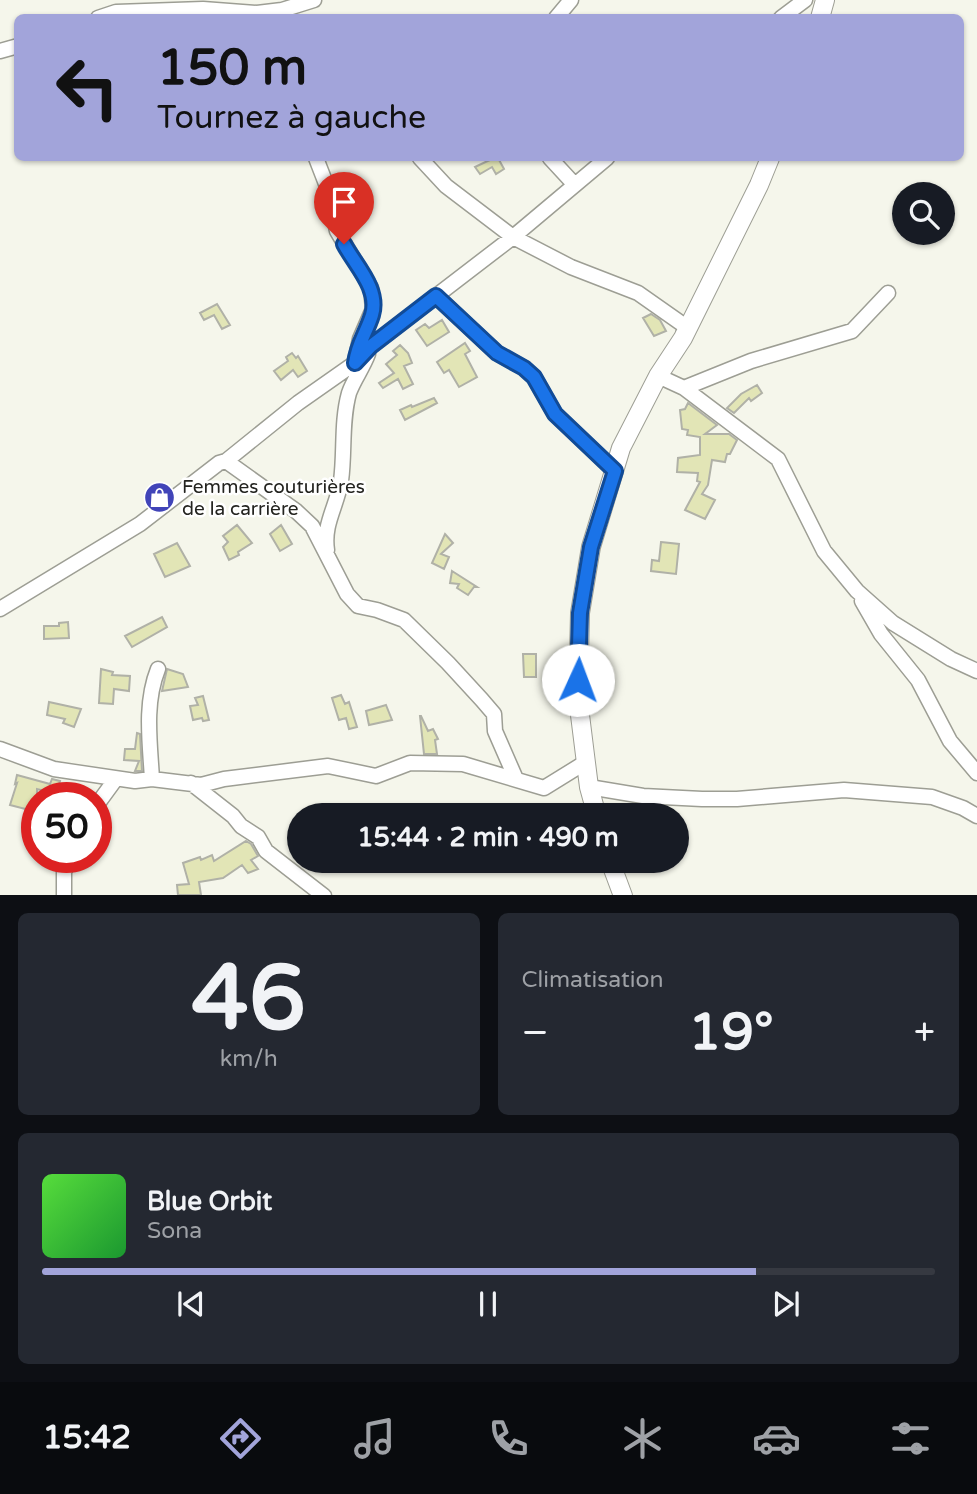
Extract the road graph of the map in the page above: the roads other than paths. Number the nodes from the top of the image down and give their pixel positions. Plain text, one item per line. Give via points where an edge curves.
1 (314, 0) edge
2 (571, 0) edge
3 (805, 0) edge
4 (111, 14) edge
5 (286, 14) edge
6 (559, 14) edge
7 (786, 14) edge
8 (317, 161) edge
9 (423, 161) edge
10 (553, 161) edge
11 (603, 161) edge
12 (769, 161) edge
13 (574, 184) junction
14 (513, 237) junction
15 (888, 293) dead end
16 (434, 298) junction
17 (683, 338) junction
18 (371, 346) junction
19 (355, 363) junction
20 (658, 376) junction
21 (684, 388) junction
22 (226, 461) junction
23 (615, 471) junction
24 (329, 558) junction
25 (857, 591) junction
26 (0, 609) edge
27 (158, 669) dead end
28 (977, 671) edge
29 (0, 749) edge
30 (586, 762) junction
31 (977, 774) edge
32 (152, 779) junction
33 (516, 779) junction
34 (115, 780) junction
35 (190, 782) junction
36 (112, 784) edge
37 (589, 787) junction
38 (593, 803) edge
39 (977, 816) edge
40 (64, 873) edge
41 (615, 873) edge
42 (64, 895) edge
43 (324, 895) edge
44 (623, 895) edge

1 - 5 street
2 - 6 street
3 - 7 street
4 - 5 street via 203,9
8 - 19 street via 337,231 371,288 373,309
9 - 14 street via 446,187
10 - 13 street
11 - 13 street
12 - 17 main road
13 - 14 street
14 - 16 street
14 - 17 street via 638,293 685,326
15 - 21 street via 852,331 751,360
16 - 18 street
16 - 23 street via 497,353 534,377 555,414
17 - 20 main road
18 - 19 street
18 - 24 street via 347,403 341,480 325,538
19 - 22 street
20 - 21 street
20 - 23 main road via 621,448
21 - 25 street via 778,459 824,551
22 - 24 street via 312,526
22 - 26 street via 140,524
23 - 30 main road via 591,547 580,613 578,699
24 - 33 street via 358,606 404,620 494,714 495,731
25 - 28 street via 893,623
25 - 31 street via 881,634 919,680 950,741
27 - 32 street via 150,691
29 - 34 street via 54,769
30 - 33 street via 544,788
30 - 37 main road
32 - 34 street
32 - 35 street
33 - 35 street via 463,764 410,763 376,776 328,766 201,785
34 - 36 street
35 - 43 street via 258,837 266,851
37 - 38 main road
37 - 39 street via 702,799 857,791 932,797
40 - 42 street
41 - 44 main road

